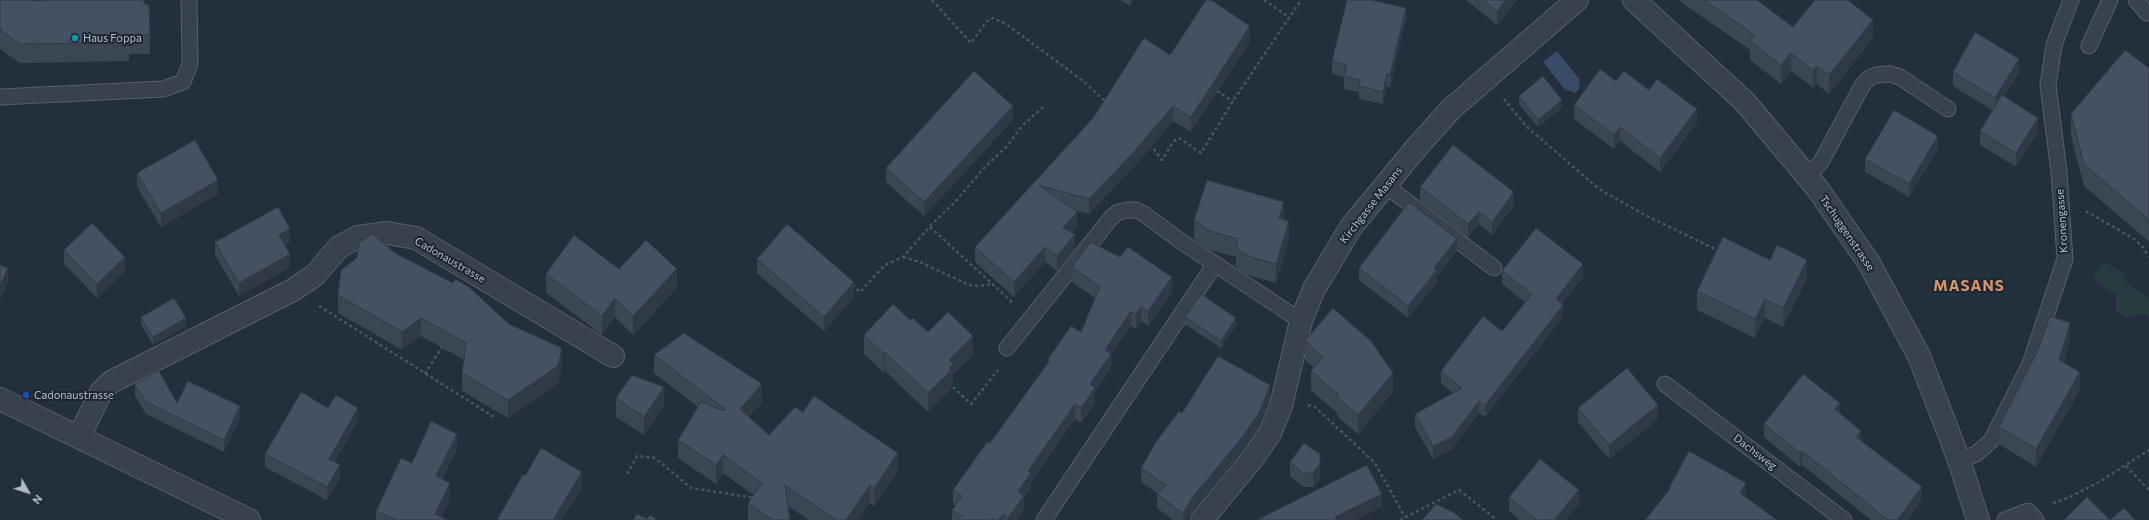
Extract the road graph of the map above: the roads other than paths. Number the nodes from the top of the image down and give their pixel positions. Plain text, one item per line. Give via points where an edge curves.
1 (189, 0) edge
2 (1577, 0) edge
3 (1634, 0) edge
4 (2071, 0) edge
5 (2110, 0) edge
6 (2136, 0) edge
7 (2147, 13) dead end
8 (2089, 46) dead end
9 (0, 97) edge
10 (1948, 109) dead end
11 (1808, 176) junction
12 (1385, 185) junction
13 (1215, 264) junction
14 (1494, 268) dead end
15 (1301, 321) junction
16 (1007, 348) dead end
17 (613, 356) dead end
18 (1665, 384) dead end
19 (0, 399) edge
20 (79, 438) junction
21 (1959, 460) junction
22 (2032, 516) edge
23 (249, 520) edge
24 (1044, 520) edge
25 (1202, 520) edge
26 (1844, 520) edge
27 (1978, 520) edge
28 (2005, 520) edge

1 - 9 lane via 190,64 183,82 163,89
2 - 12 street, Kirchgasse Masans via 1451,109
3 - 11 street, Tschuggenstrasse via 1745,102
4 - 21 lane, Kronengasse via 2054,45 2048,85 2061,197 2065,259 2030,364 1991,441 1976,454
5 - 8 lane
6 - 7 lane
10 - 11 lane via 1900,77 1876,74 1862,86 1821,162
11 - 21 street, Tschuggenstrasse via 1869,263 1919,356
12 - 14 lane
12 - 15 street, Kirchgasse Masans via 1351,227 1330,260
13 - 15 lane
13 - 16 lane via 1144,214 1136,210 1118,212
13 - 24 lane
15 - 25 street, Kirchgasse Masans via 1281,406 1270,433 1253,458
17 - 20 street, Cadonaustrasse via 416,238 387,233 358,237 339,247 315,275 293,290 110,382 101,392
18 - 26 lane, Dachsweg
19 - 20 street
20 - 23 street
21 - 27 street, Tschuggenstrasse
22 - 28 lane

